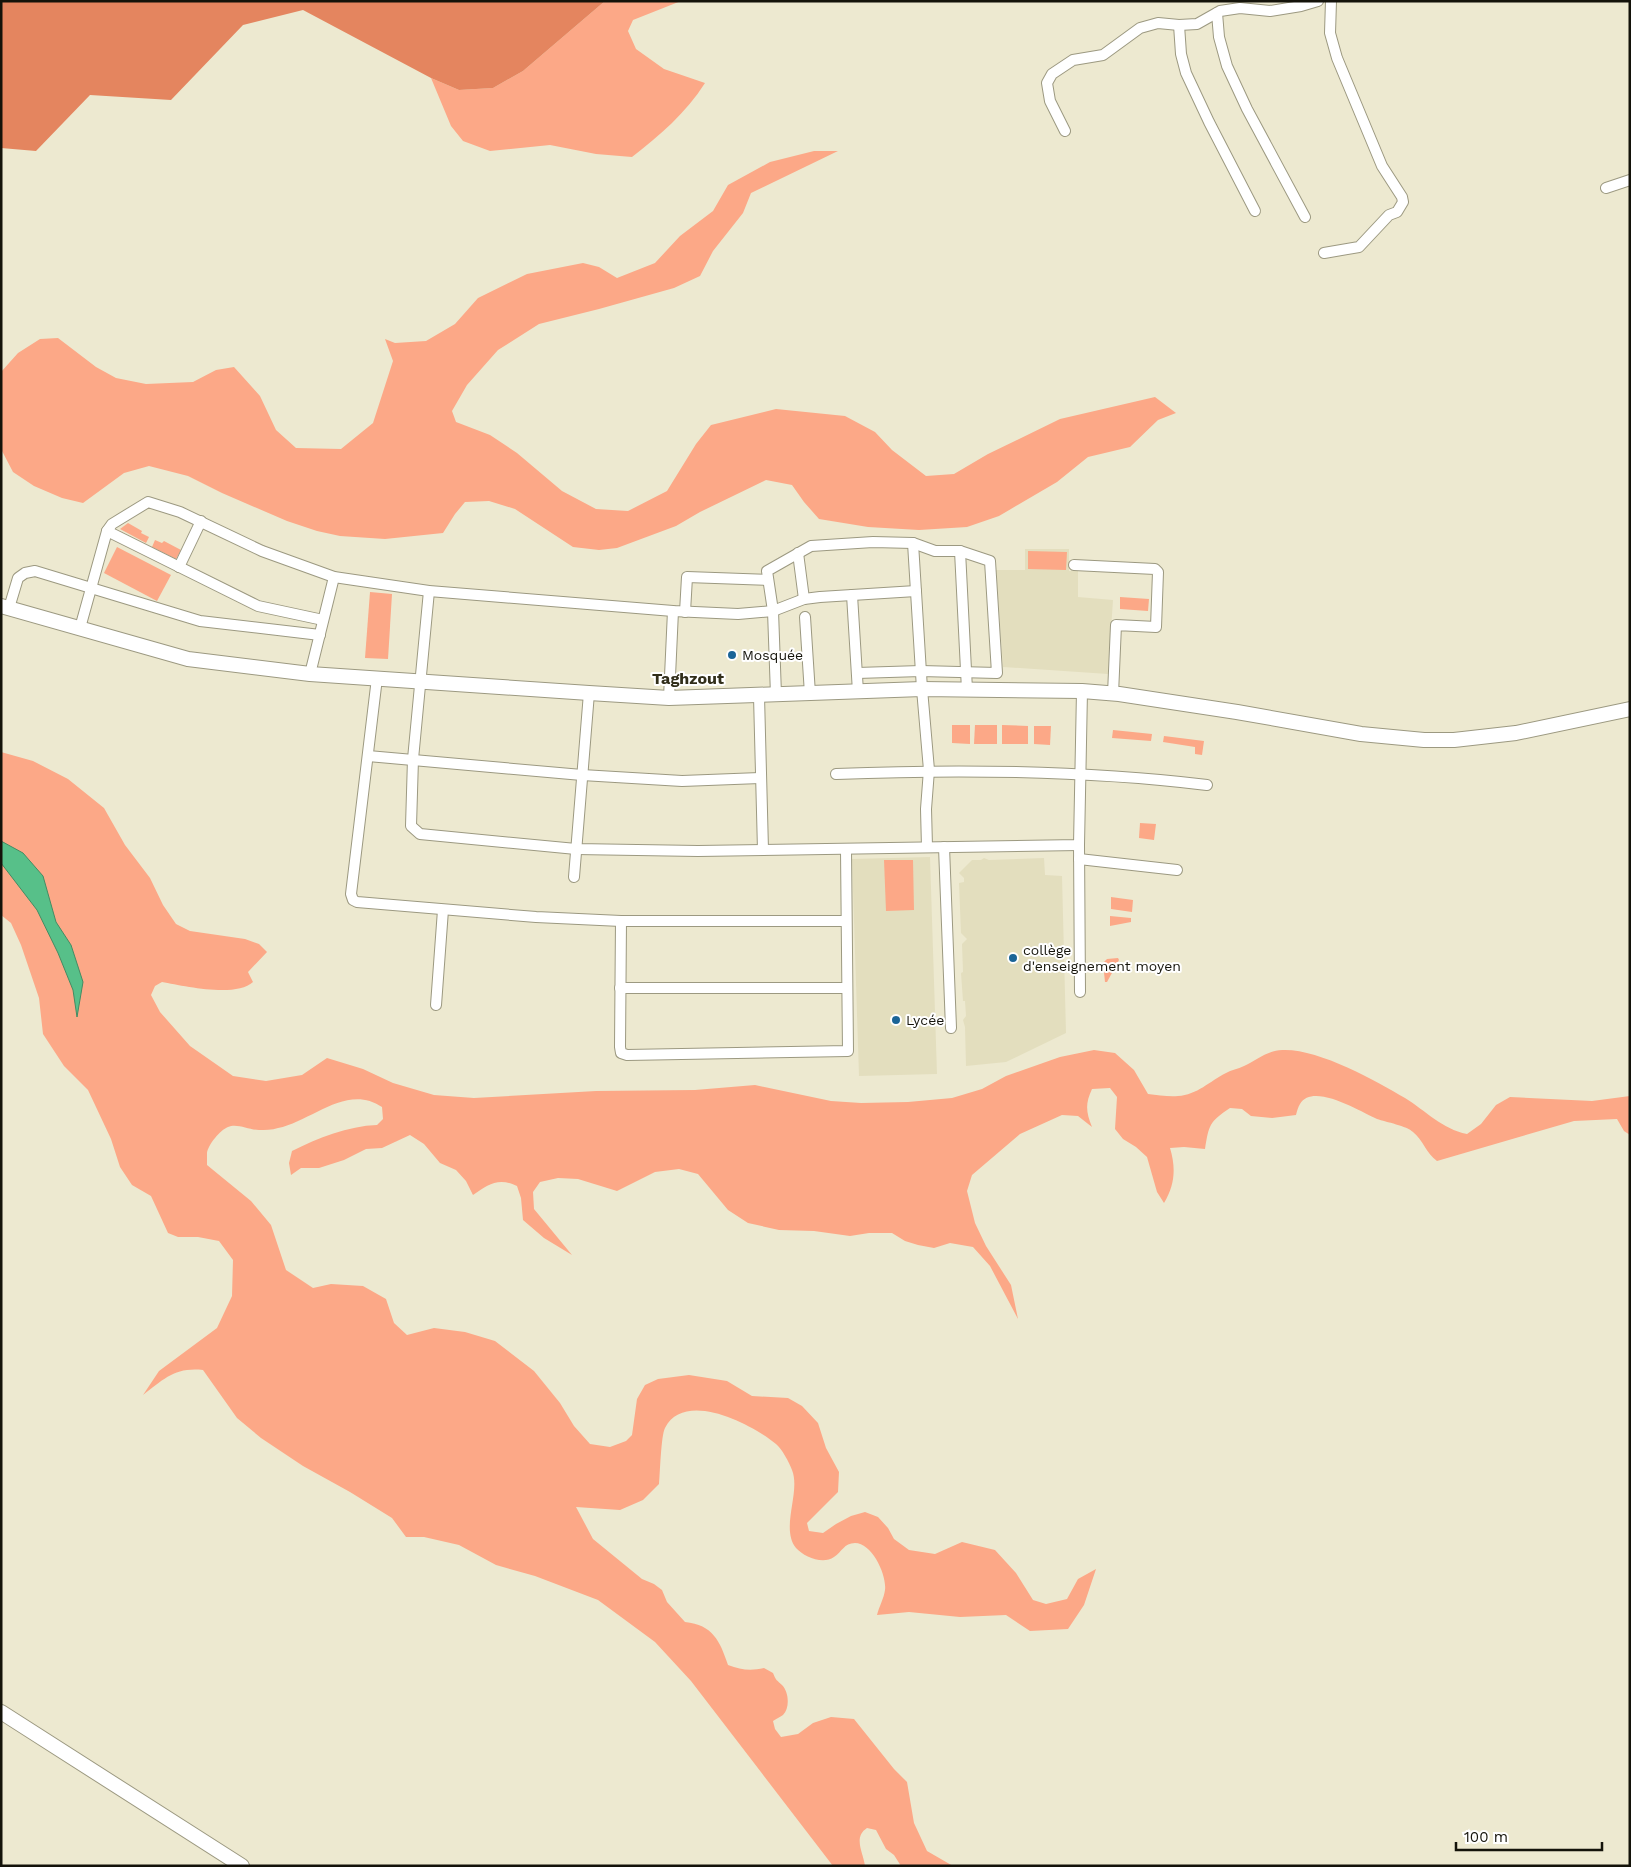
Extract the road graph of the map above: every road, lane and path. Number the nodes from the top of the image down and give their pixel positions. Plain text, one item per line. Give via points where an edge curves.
1 (1318, 1) edge
2 (1331, 1) edge
3 (1217, 13) junction
4 (1179, 25) junction
5 (1065, 131) dead end
6 (1630, 180) edge
7 (1606, 188) dead end
8 (1254, 211) dead end
9 (1305, 217) dead end
10 (1324, 253) dead end
11 (201, 522) junction
12 (107, 531) junction
13 (914, 543) junction
14 (960, 551) junction
15 (798, 553) junction
16 (1074, 565) dead end
17 (179, 567) junction
18 (334, 577) junction
19 (768, 580) junction
20 (91, 588) junction
21 (429, 591) junction
22 (916, 591) junction
23 (852, 595) junction
24 (804, 599) junction
25 (5, 607) edge
26 (773, 611) junction
27 (673, 612) junction
28 (685, 612) junction
29 (805, 617) dead end
30 (323, 620) junction
31 (80, 628) junction
32 (320, 635) junction
33 (920, 671) junction
34 (966, 672) junction
35 (857, 673) junction
36 (310, 674) junction
37 (377, 678) junction
38 (421, 682) junction
39 (922, 689) junction
40 (967, 690) junction
41 (1082, 691) junction
42 (858, 692) junction
43 (589, 693) junction
44 (810, 694) junction
45 (1113, 694) junction
46 (776, 695) junction
47 (759, 696) junction
48 (670, 698) junction
49 (1630, 708) edge
50 (368, 756) junction
51 (413, 760) junction
52 (929, 770) junction
53 (1080, 773) junction
54 (836, 774) dead end
55 (582, 775) junction
56 (760, 778) junction
57 (1207, 785) dead end
58 (1079, 844) junction
59 (927, 847) junction
60 (944, 847) junction
61 (576, 849) junction
62 (763, 850) junction
63 (846, 850) junction
64 (1079, 859) junction
65 (1177, 870) dead end
66 (574, 878) dead end
67 (443, 910) junction
68 (621, 921) junction
69 (846, 921) junction
70 (620, 988) junction
71 (847, 988) junction
72 (1080, 992) dead end
73 (436, 1005) dead end
74 (951, 1028) dead end
75 (1, 1712) edge
76 (242, 1866) edge

1 - 3 street via 1270,11 1240,8
2 - 10 street via 1330,33 1337,58 1382,166 1402,202 1397,212 1358,247
3 - 4 street via 1197,24
3 - 9 street via 1218,36 1227,66
4 - 5 street via 1158,23 1140,28 1103,55 1073,60 1052,74 1047,83 1050,100
4 - 8 street via 1186,73
6 - 7 street
11 - 12 street via 148,502 112,524
11 - 17 street
11 - 18 street via 262,551
12 - 17 street
12 - 20 street
13 - 14 street via 935,551
13 - 15 street via 810,546
13 - 22 street
14 - 34 street
14 - 34 street via 990,561 997,673
15 - 19 street via 767,571
15 - 24 street
16 - 45 street via 1155,569 1158,572 1156,627 1116,625
17 - 30 street via 258,606
18 - 21 street
18 - 30 street
19 - 26 street
19 - 28 street via 688,576
20 - 25 street via 35,571 25,573 18,578
20 - 31 street
20 - 32 street via 200,621
21 - 27 street
21 - 38 street
22 - 23 street
22 - 33 street
23 - 24 street
23 - 35 street
24 - 26 street
25 - 31 main road
26 - 28 street via 738,614
26 - 46 street
27 - 28 street
27 - 48 street
29 - 44 street
30 - 32 street
31 - 36 main road via 188,660
32 - 36 street
33 - 34 street
33 - 35 street
33 - 39 street
34 - 40 street
35 - 42 street
36 - 37 main road
37 - 38 main road
37 - 50 street
38 - 43 main road
38 - 51 street
39 - 40 main road
39 - 42 main road
39 - 52 street
40 - 41 main road
41 - 45 main road
41 - 53 street
42 - 44 main road
43 - 48 main road
43 - 55 street
44 - 46 main road
45 - 49 main road via 1361,734 1424,740 1454,740 1516,732
46 - 47 main road
47 - 48 main road
47 - 56 street
50 - 51 street
50 - 67 street via 351,894 353,900
51 - 55 street
51 - 61 street via 411,826 420,834
52 - 53 street
52 - 54 street
52 - 59 street
53 - 57 street
53 - 58 street
55 - 56 street via 682,782
55 - 61 street
56 - 62 street
58 - 60 street
58 - 64 street
59 - 60 street
59 - 63 street
60 - 74 street
61 - 62 street
61 - 66 street
62 - 63 street
63 - 69 street
64 - 65 street
64 - 72 street
67 - 68 street
67 - 73 street
68 - 69 street
68 - 70 street
69 - 71 street
70 - 71 street
70 - 71 street via 620,1047 627,1055 848,1051
75 - 76 main road

